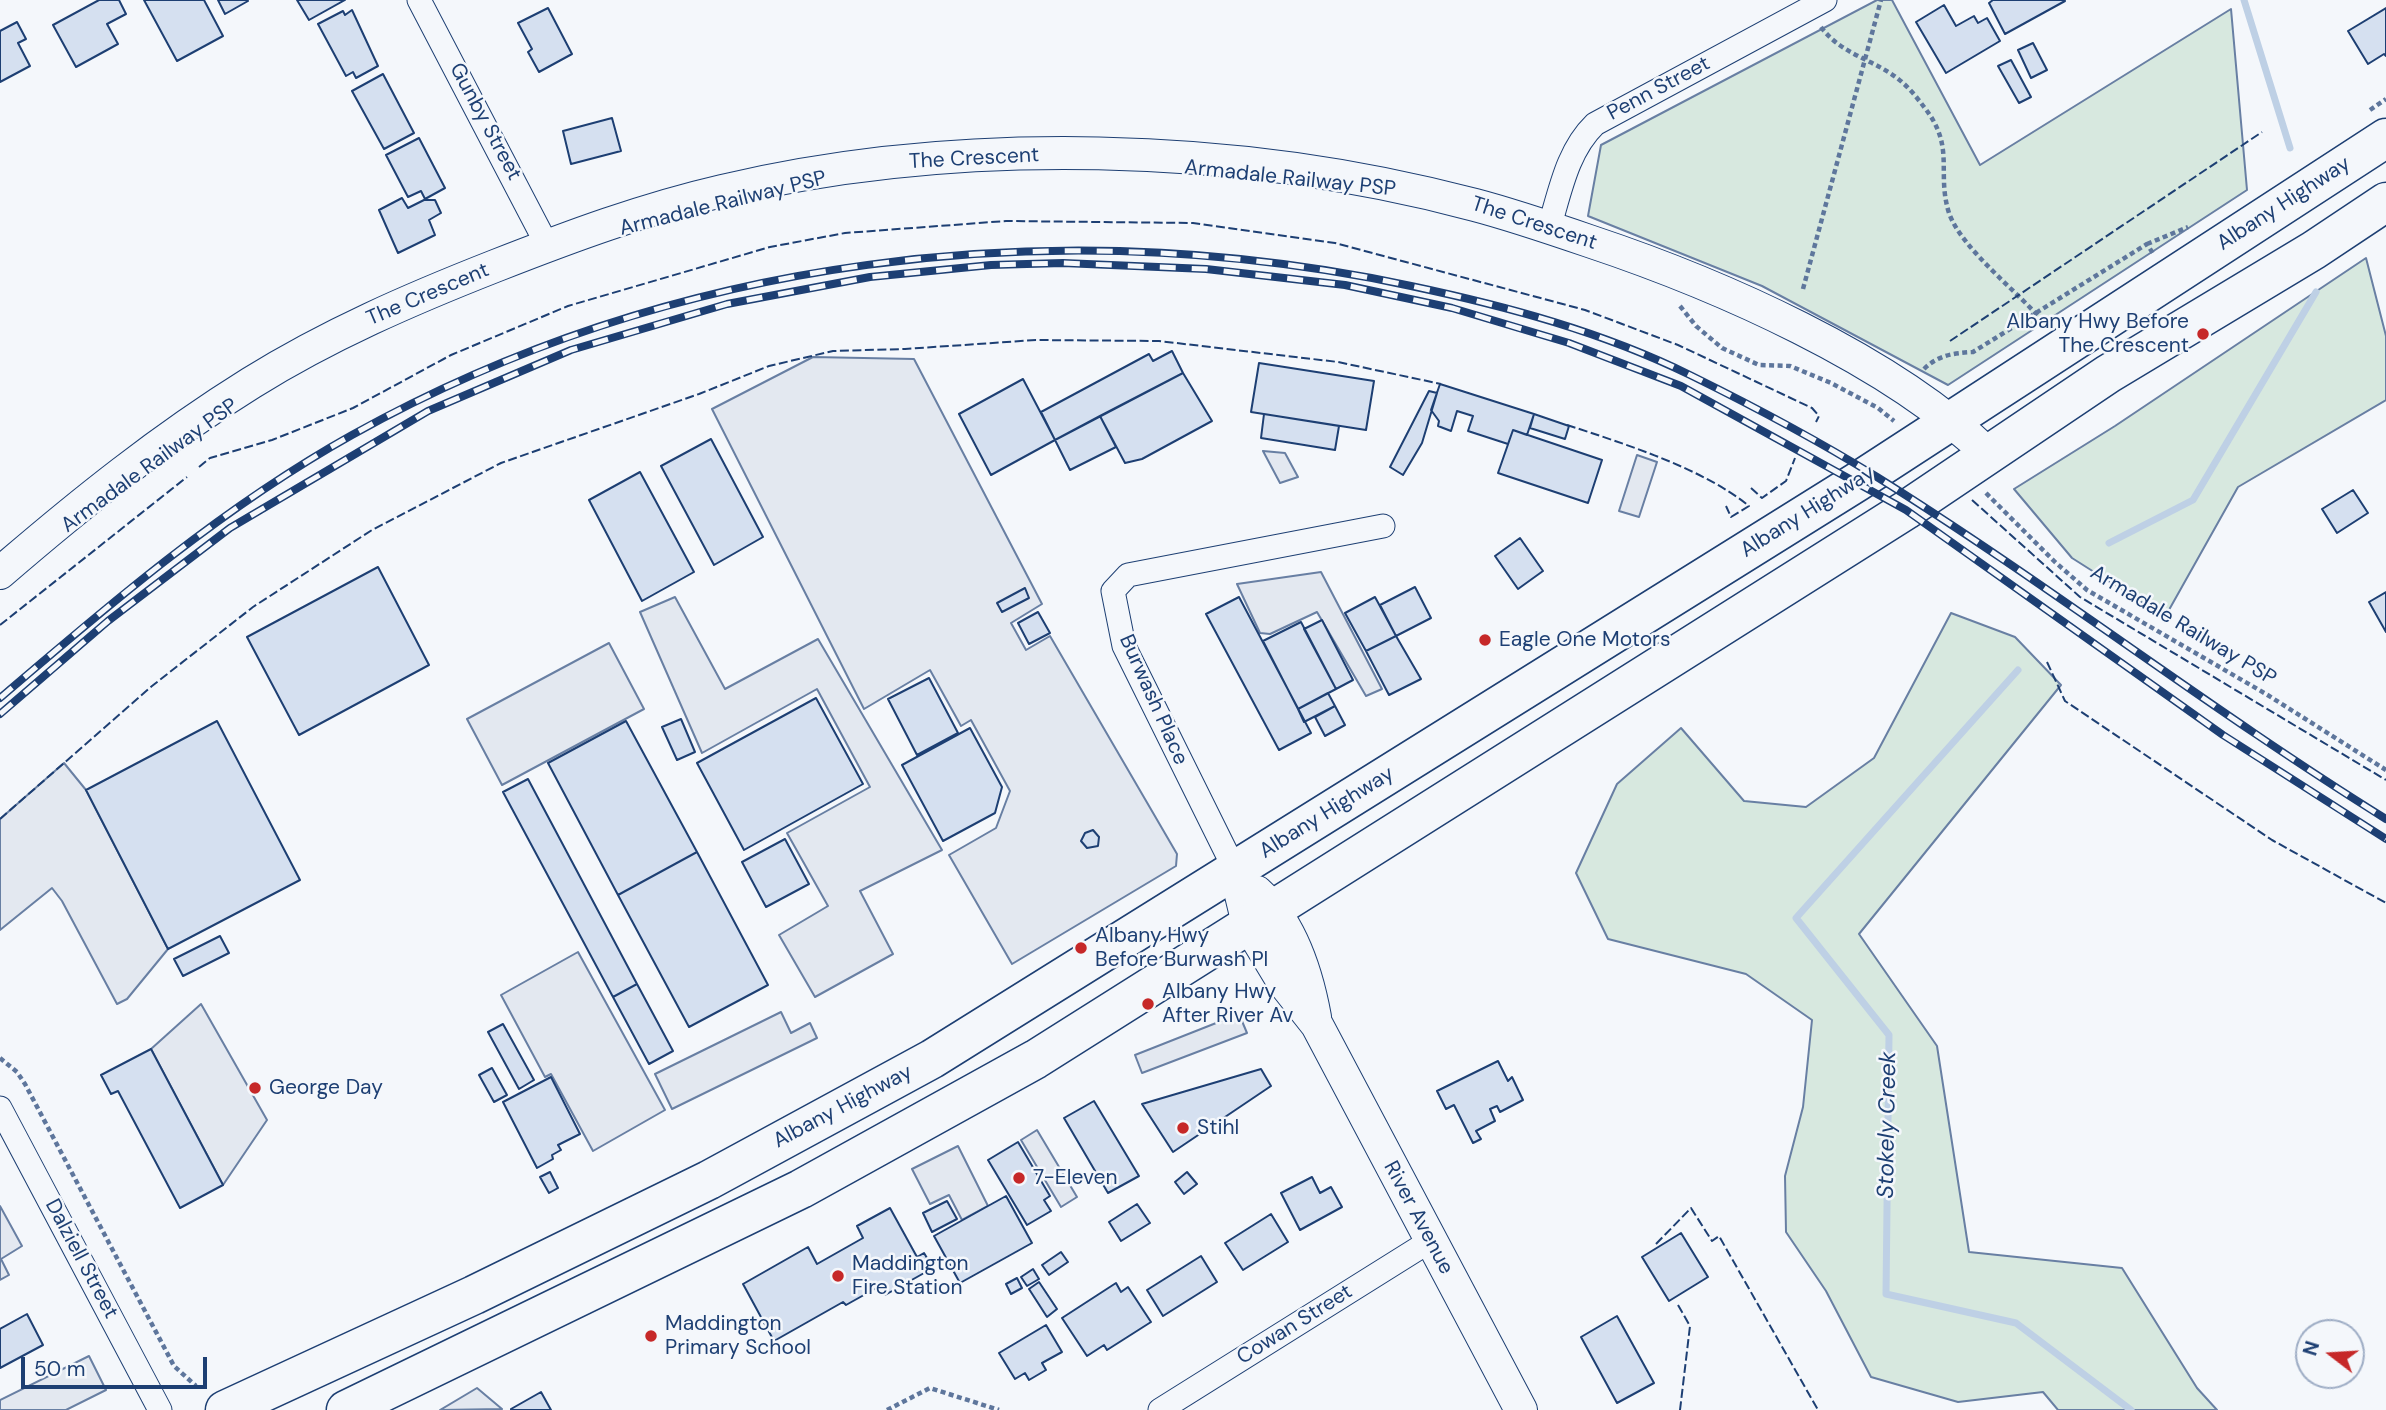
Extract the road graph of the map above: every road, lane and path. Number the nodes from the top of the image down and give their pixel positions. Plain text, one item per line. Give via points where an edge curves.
1 (419, 0) edge
2 (1881, 0) edge
3 (1818, 4) edge
4 (1865, 60) junction
5 (2386, 138) edge
6 (2386, 202) edge
7 (1549, 228) junction
8 (547, 245) junction
9 (1803, 289) dead end
10 (1669, 301) dead end
11 (2064, 348) junction
12 (1881, 412) dead end
13 (1952, 420) junction
14 (1985, 471) junction
15 (1383, 526) dead end
16 (1742, 554) junction
17 (0, 573) edge
18 (1771, 593) junction
19 (2386, 770) edge
20 (1235, 870) junction
21 (1261, 916) junction
22 (0, 1058) edge
23 (0, 1108) edge
24 (729, 1168) junction
25 (754, 1212) junction
26 (1430, 1241) junction
27 (196, 1386) dead end
28 (160, 1410) edge
29 (225, 1410) edge
30 (346, 1410) edge
31 (887, 1410) edge
32 (999, 1410) edge
33 (1160, 1410) edge
34 (1521, 1410) edge

1 - 8 street, Gunby Street
2 - 4 path
3 - 4 path via 1832,42
3 - 7 street, Penn Street via 1594,124 1573,155
4 - 9 path
4 - 11 path via 1903,82 1936,123 1944,145 1950,216 1991,271 2025,300
5 - 11 highway, Albany Highway
6 - 14 highway via 2114,370
7 - 8 main road, The Crescent via 1459,201 1294,170 1149,156 1028,155 892,163 780,179 692,198
7 - 13 main road, The Crescent via 1741,301 1843,353
8 - 17 main road, The Crescent via 385,310 267,374 120,473
10 - 12 path via 1682,306 1696,326 1722,348 1759,365 1790,366
11 - 13 highway, Albany Highway
13 - 14 main road, The Crescent
13 - 16 highway, Albany Highway
14 - 18 highway via 1906,510
14 - 19 path, Armadale Railway PSP via 2055,562 2087,590
15 - 20 street, Burwash Place via 1128,575 1113,591 1124,646
16 - 18 highway
16 - 20 highway, Albany Highway
18 - 21 highway
20 - 21 main road, River Avenue
20 - 24 highway, Albany Highway via 932,1059
21 - 25 highway via 1025,1065
21 - 26 main road, River Avenue via 1283,982 1317,1025
22 - 27 path via 25,1084 174,1366
23 - 28 street, Dalziell Street
24 - 25 highway
24 - 29 highway, Albany Highway via 474,1296
25 - 30 highway
26 - 33 street, Cowan Street
26 - 34 main road, River Avenue
31 - 32 path via 930,1388

